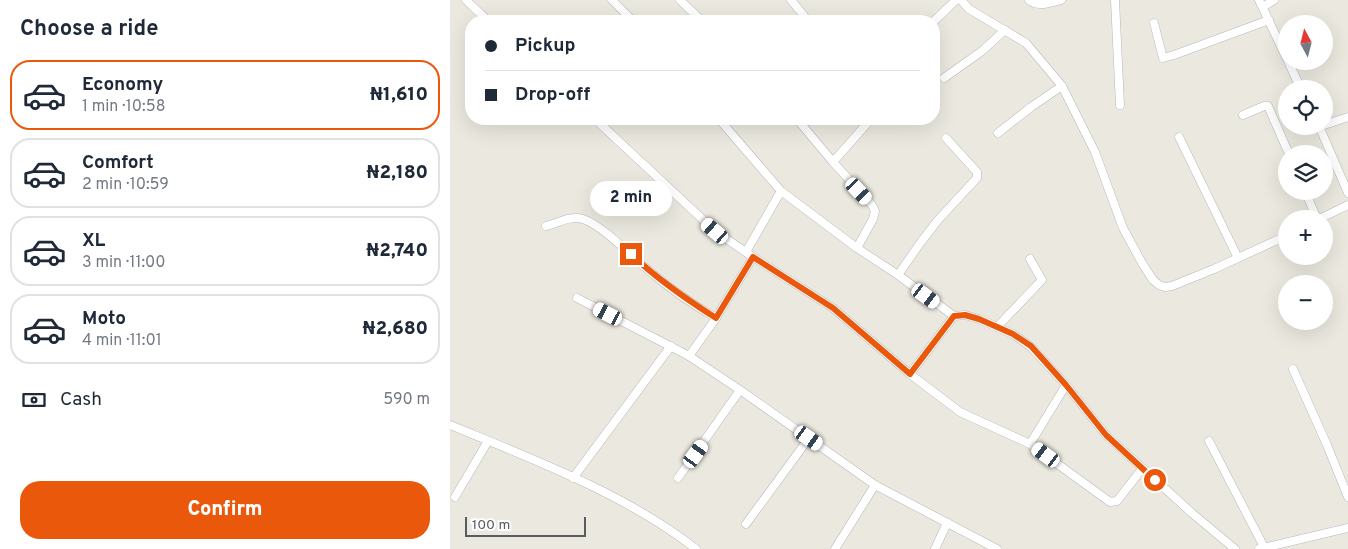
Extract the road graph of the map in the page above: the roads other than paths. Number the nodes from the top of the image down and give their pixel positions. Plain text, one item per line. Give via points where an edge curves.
1 (466, 0) edge
2 (612, 0) edge
3 (680, 0) edge
4 (792, 0) edge
5 (956, 0) edge
6 (961, 0) edge
7 (1029, 0) edge
8 (1062, 0) edge
9 (1115, 0) edge
10 (1274, 0) edge
11 (1261, 3) edge
12 (482, 15) edge
13 (627, 15) edge
14 (696, 15) edge
15 (803, 15) edge
16 (940, 15) edge
17 (1269, 20) junction
18 (1154, 23) dead end
19 (1005, 30) junction
20 (1278, 40) edge
21 (944, 78) dead end
22 (1062, 86) junction
23 (1120, 105) dead end
24 (1243, 115) dead end
25 (1348, 117) edge
26 (1333, 122) edge
27 (601, 125) edge
28 (724, 125) edge
29 (802, 125) edge
30 (866, 125) edge
31 (998, 134) dead end
32 (1325, 135) edge
33 (1179, 137) dead end
34 (946, 138) dead end
35 (1286, 145) edge
36 (833, 162) junction
37 (781, 191) junction
38 (1348, 192) edge
39 (1348, 205) edge
40 (1333, 212) edge
41 (546, 226) dead end
42 (1278, 240) edge
43 (857, 248) junction
44 (750, 255) junction
45 (1238, 258) junction
46 (1030, 259) dead end
47 (898, 275) junction
48 (577, 298) dead end
49 (954, 316) junction
50 (716, 318) junction
51 (997, 327) junction
52 (671, 346) junction
53 (689, 356) junction
54 (1293, 369) dead end
55 (910, 374) junction
56 (1066, 385) junction
57 (740, 390) junction
58 (450, 425) edge
59 (809, 438) junction
60 (488, 441) junction
61 (1209, 441) dead end
62 (1030, 444) junction
63 (1142, 469) junction
64 (573, 478) junction
65 (678, 478) dead end
66 (875, 484) junction
67 (455, 497) dead end
68 (1348, 497) edge
69 (947, 523) junction
70 (746, 524) dead end
71 (1348, 528) edge
72 (1262, 548) edge
73 (696, 549) edge
74 (835, 549) edge
75 (935, 549) edge
76 (997, 549) edge
77 (1235, 549) edge

1 - 12 street
2 - 13 street
3 - 14 street
4 - 15 street
5 - 16 street
6 - 19 street via 969,9
7 - 8 street via 1040,5
9 - 23 street
10 - 11 street
11 - 17 street
17 - 18 street via 1164,58
17 - 20 street
19 - 21 street
19 - 22 street via 1026,43
22 - 31 street
22 - 45 street via 1095,152 1123,228 1153,280 1165,287 1172,286
24 - 35 street via 1268,106
25 - 26 street
27 - 44 street via 697,216
28 - 37 street
29 - 36 street
30 - 36 street
32 - 38 street
33 - 45 street
34 - 47 street via 977,172 977,178 920,242
36 - 43 street via 875,211
37 - 43 street
37 - 44 street
39 - 40 street
41 - 50 street via 573,217 598,226 652,274
42 - 45 street
43 - 47 street
44 - 50 street
44 - 55 street via 833,308
46 - 51 street via 1042,280
47 - 49 street
48 - 52 street
49 - 51 street via 965,315
49 - 55 street
50 - 53 street
51 - 56 street via 1031,346
52 - 53 street
52 - 64 street
53 - 57 street
54 - 68 street
55 - 62 street via 960,412
56 - 62 street
56 - 63 street via 1106,435
57 - 59 street
57 - 65 street
58 - 60 street
59 - 66 street
59 - 70 street
60 - 64 street
60 - 67 street
61 - 72 street
62 - 63 street via 1110,502 1117,501
63 - 77 street
64 - 73 street via 641,512
66 - 69 street
66 - 74 street
69 - 75 street
69 - 76 street
71 - 72 street

